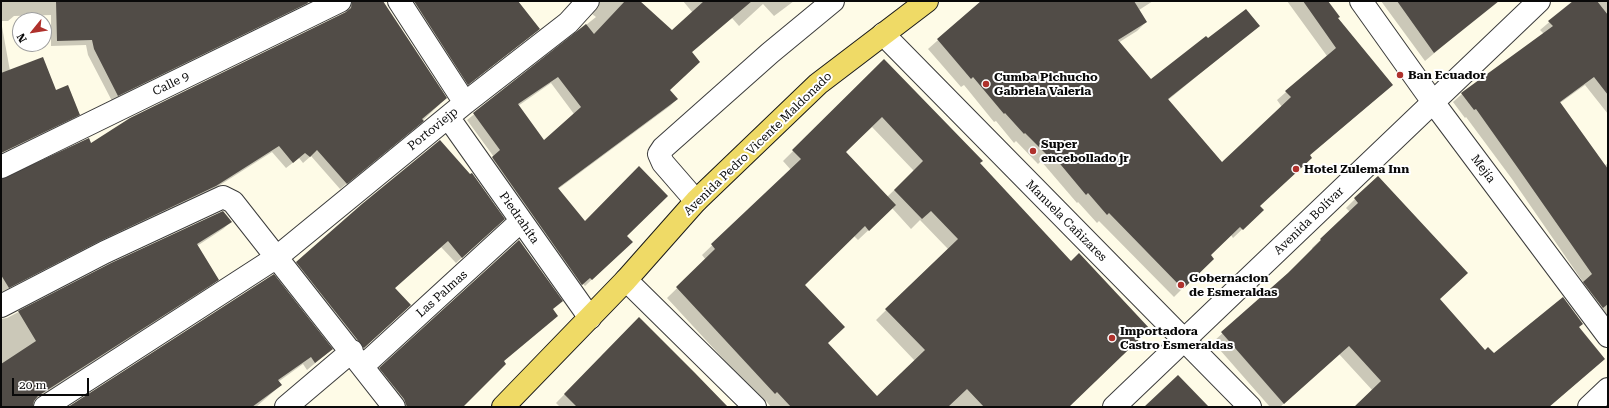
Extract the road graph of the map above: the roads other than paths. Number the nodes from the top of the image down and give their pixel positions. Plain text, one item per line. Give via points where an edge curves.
1 (340, 1) edge
2 (399, 1) edge
3 (588, 1) edge
4 (833, 1) edge
5 (927, 1) edge
6 (1361, 1) edge
7 (1539, 1) edge
8 (883, 34) junction
9 (1433, 102) junction
10 (465, 103) junction
11 (448, 117) junction
12 (1, 167) edge
13 (696, 201) junction
14 (521, 221) junction
15 (277, 257) junction
16 (626, 280) junction
17 (1, 306) edge
18 (590, 318) junction
19 (1608, 336) edge
20 (1184, 340) junction
21 (357, 358) junction
22 (1608, 389) edge
23 (45, 407) edge
24 (286, 407) edge
25 (394, 407) edge
26 (503, 407) edge
27 (755, 407) edge
28 (1114, 407) edge
29 (1250, 407) edge
30 (1589, 407) edge

1 - 12 street, Calle 9
2 - 10 street
3 - 10 street, Portoviejp via 568,23
4 - 13 street via 663,148 659,154 663,163
5 - 8 main road, Avenida Pedro Vicente Maldonado
6 - 9 street, Mejía
7 - 9 street, Avenida Bolívar
8 - 13 main road, Avenida Pedro Vicente Maldonado via 818,84
8 - 20 street, Manuela Cañizares
9 - 19 street, Mejía
9 - 20 street, Avenida Bolívar
10 - 11 street, Portoviejp
11 - 14 street, Piedrahíta
11 - 15 street, Portoviejp
13 - 16 main road, Avenida Pedro Vicente Maldonado
14 - 18 street, Piedrahíta
14 - 21 street, Las Palmas
15 - 17 street via 233,202 222,197
15 - 21 street
15 - 23 street, Portoviejp
16 - 18 main road, Avenida Pedro Vicente Maldonado
16 - 27 street
18 - 26 main road, Avenida Pedro Vicente Maldonado
20 - 28 street, Avenida Bolívar
20 - 29 street, Manuela Cañizares
21 - 24 street, Las Palmas
21 - 25 street
22 - 30 street

